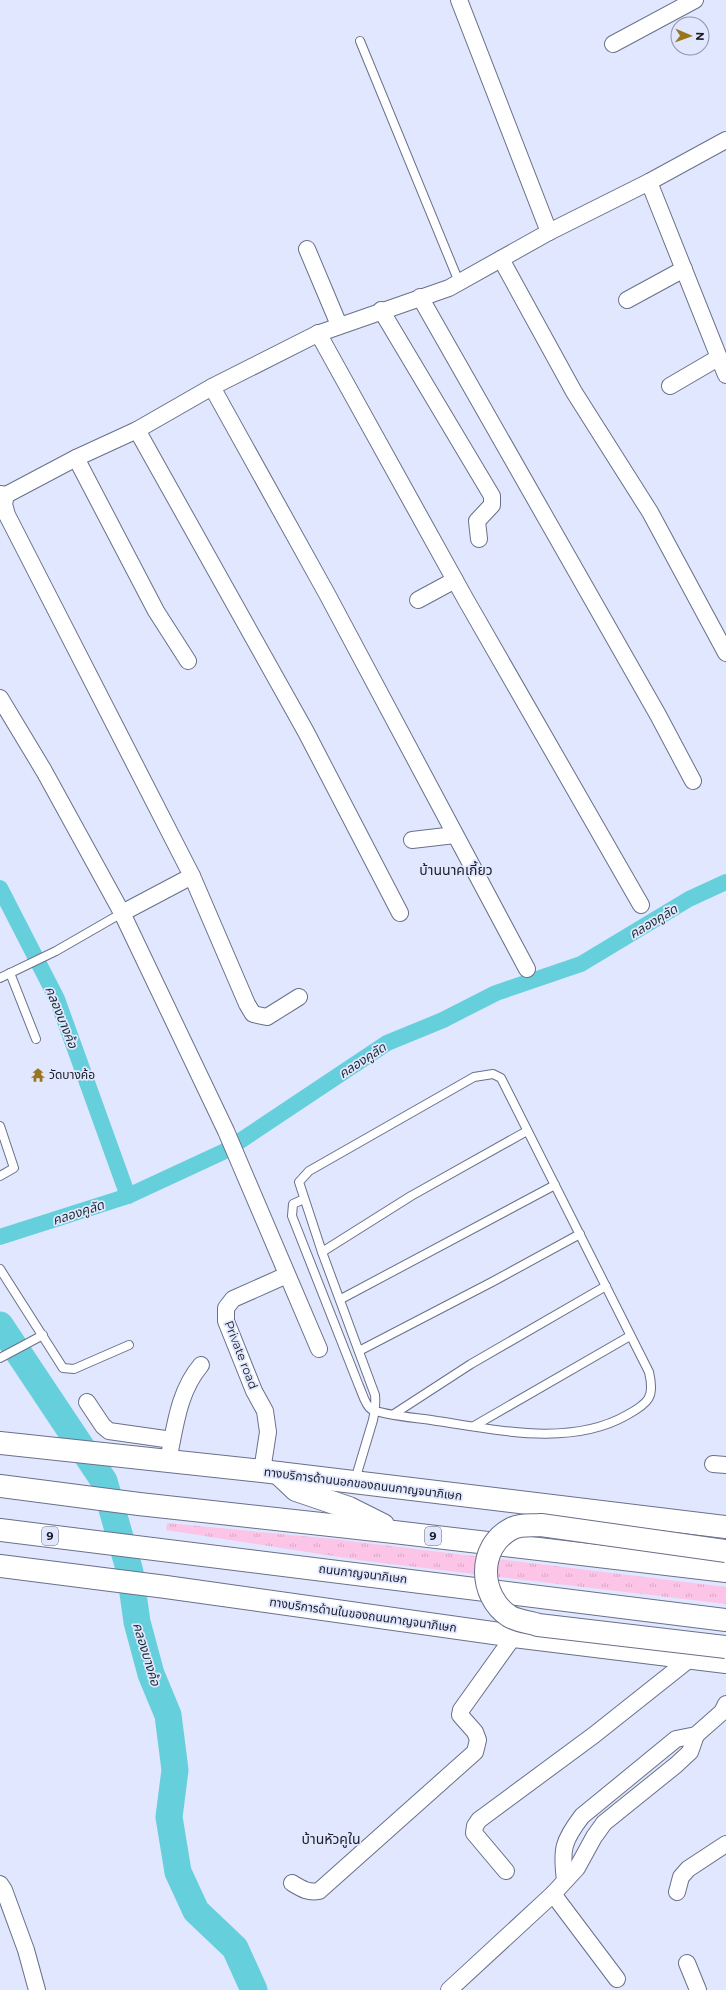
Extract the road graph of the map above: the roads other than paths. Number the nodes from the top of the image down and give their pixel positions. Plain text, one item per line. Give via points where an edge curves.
1 (459, 0) edge
2 (695, 0) edge
3 (360, 41) dead end
4 (613, 44) dead end
5 (726, 140) edge
6 (649, 182) junction
7 (549, 232) junction
8 (307, 249) dead end
9 (501, 258) junction
10 (684, 269) junction
11 (459, 282) junction
12 (420, 297) junction
13 (627, 300) dead end
14 (381, 310) junction
15 (339, 325) junction
16 (318, 333) junction
17 (718, 358) junction
18 (726, 375) edge
19 (670, 386) dead end
20 (212, 387) junction
21 (137, 430) junction
22 (76, 458) junction
23 (3, 495) edge
24 (479, 539) dead end
25 (455, 580) junction
26 (418, 600) dead end
27 (726, 653) edge
28 (188, 662) dead end
29 (0, 698) edge
30 (693, 781) dead end
31 (455, 835) junction
32 (412, 840) dead end
33 (192, 876) junction
34 (641, 905) dead end
35 (122, 913) junction
36 (400, 913) dead end
37 (527, 969) dead end
38 (10, 973) junction
39 (0, 978) edge
40 (299, 997) dead end
41 (36, 1039) dead end
42 (0, 1126) edge
43 (527, 1131) junction
44 (0, 1176) edge
45 (555, 1185) junction
46 (304, 1199) junction
47 (580, 1234) junction
48 (322, 1252) junction
49 (0, 1268) edge
50 (287, 1275) junction
51 (606, 1286) junction
52 (341, 1300) junction
53 (41, 1336) junction
54 (630, 1336) junction
55 (129, 1345) dead end
56 (319, 1349) dead end
57 (359, 1351) junction
58 (0, 1358) edge
59 (201, 1365) dead end
60 (87, 1402) dead end
61 (375, 1411) junction
62 (394, 1414) junction
63 (474, 1426) junction
64 (172, 1440) junction
65 (0, 1443) edge
66 (168, 1461) junction
67 (270, 1472) junction
68 (354, 1483) junction
69 (0, 1486) edge
70 (726, 1527) edge
71 (0, 1530) edge
72 (394, 1532) junction
73 (726, 1551) edge
74 (0, 1566) edge
75 (726, 1571) edge
76 (726, 1620) edge
77 (514, 1636) junction
78 (726, 1647) edge
79 (691, 1658) junction
80 (726, 1662) edge
81 (726, 1704) edge
82 (696, 1735) junction
83 (726, 1844) edge
84 (506, 1871) dead end
85 (565, 1880) junction
86 (292, 1883) dead end
87 (0, 1884) edge
88 (677, 1892) dead end
89 (553, 1894) junction
90 (687, 1963) dead end
91 (617, 1979) dead end
92 (456, 1988) edge
93 (37, 1990) edge
94 (698, 1990) edge

1 - 7 street
2 - 4 street
3 - 11 lane
5 - 6 street
6 - 7 street
6 - 10 street
7 - 9 street
8 - 15 street
9 - 11 street
9 - 27 street via 574,392 650,512
10 - 13 street
10 - 17 street
11 - 12 street
12 - 14 street
12 - 30 street
14 - 15 street
14 - 24 street via 492,496 492,505 478,521
15 - 16 street
16 - 20 street
16 - 25 street
17 - 18 street
17 - 19 street
20 - 21 street
20 - 31 street via 328,594
21 - 22 street
21 - 36 street via 306,732
22 - 23 street
22 - 28 street via 156,611
23 - 33 street via 7,515
25 - 26 street
25 - 34 street
29 - 35 street via 44,771
31 - 32 street
31 - 37 street
33 - 35 street
33 - 40 street via 253,1014 267,1017
35 - 38 lane via 56,951
35 - 50 street via 226,1131
38 - 39 lane
38 - 41 lane
42 - 44 lane via 14,1168
43 - 45 lane
43 - 46 lane via 501,1078 493,1074 474,1078 309,1171 299,1182
43 - 48 lane via 411,1196
45 - 47 lane
45 - 52 lane
46 - 48 lane
46 - 61 lane via 293,1204 292,1216 358,1386 370,1408
47 - 51 lane
47 - 57 lane
48 - 52 lane
49 - 53 lane
50 - 56 street
50 - 67 street, Private road via 233,1299 226,1308 226,1321 265,1412
51 - 54 lane
51 - 62 lane via 471,1364
52 - 57 lane
53 - 55 lane via 63,1368 68,1370
53 - 58 lane
54 - 63 lane
54 - 63 lane via 649,1372 653,1388 648,1400 631,1413 582,1432 550,1434
57 - 61 lane via 375,1395
59 - 64 street via 190,1378 181,1401
60 - 64 street via 103,1426 109,1430
61 - 62 lane
61 - 68 lane
62 - 63 lane
64 - 66 street
65 - 66 main road, ทางบริการด้านนอกของถนนกาญจนาภิเษก
66 - 67 main road, ทางบริการด้านนอกของถนนกาญจนาภิเษก
67 - 68 main road, ทางบริการด้านนอกของถนนกาญจนาภิเษก
67 - 72 main road via 296,1490 350,1508 375,1519
68 - 70 main road, ทางบริการด้านนอกของถนนกาญจนาภิเษก
69 - 72 main road, 9
71 - 76 main road, ถนนกาญจนาภิเษก / 9
72 - 75 main road, 9
73 - 78 main road, bridge via 541,1525 520,1526 510,1529 497,1542 490,1552 485,1572 487,1586 494,1600 503,1611 520,1620 538,1625
74 - 77 main road, ทางบริการด้านในของถนนกาญจนาภิเษก
77 - 79 main road, ทางบริการด้านในของถนนกาญจนาภิเษก
77 - 86 street via 461,1710 460,1715 478,1740 475,1752 319,1891 305,1891
79 - 80 main road, ทางบริการด้านในของถนนกาญจนาภิเษก
79 - 84 street via 594,1735 479,1820 474,1826 474,1833
81 - 82 street via 722,1712
82 - 85 street via 690,1752 604,1824 577,1868
82 - 85 street via 676,1740 582,1816 566,1842 562,1858
83 - 88 street via 688,1869 681,1877
85 - 89 street
87 - 93 street via 26,1950
89 - 91 street
89 - 92 street
90 - 94 street

